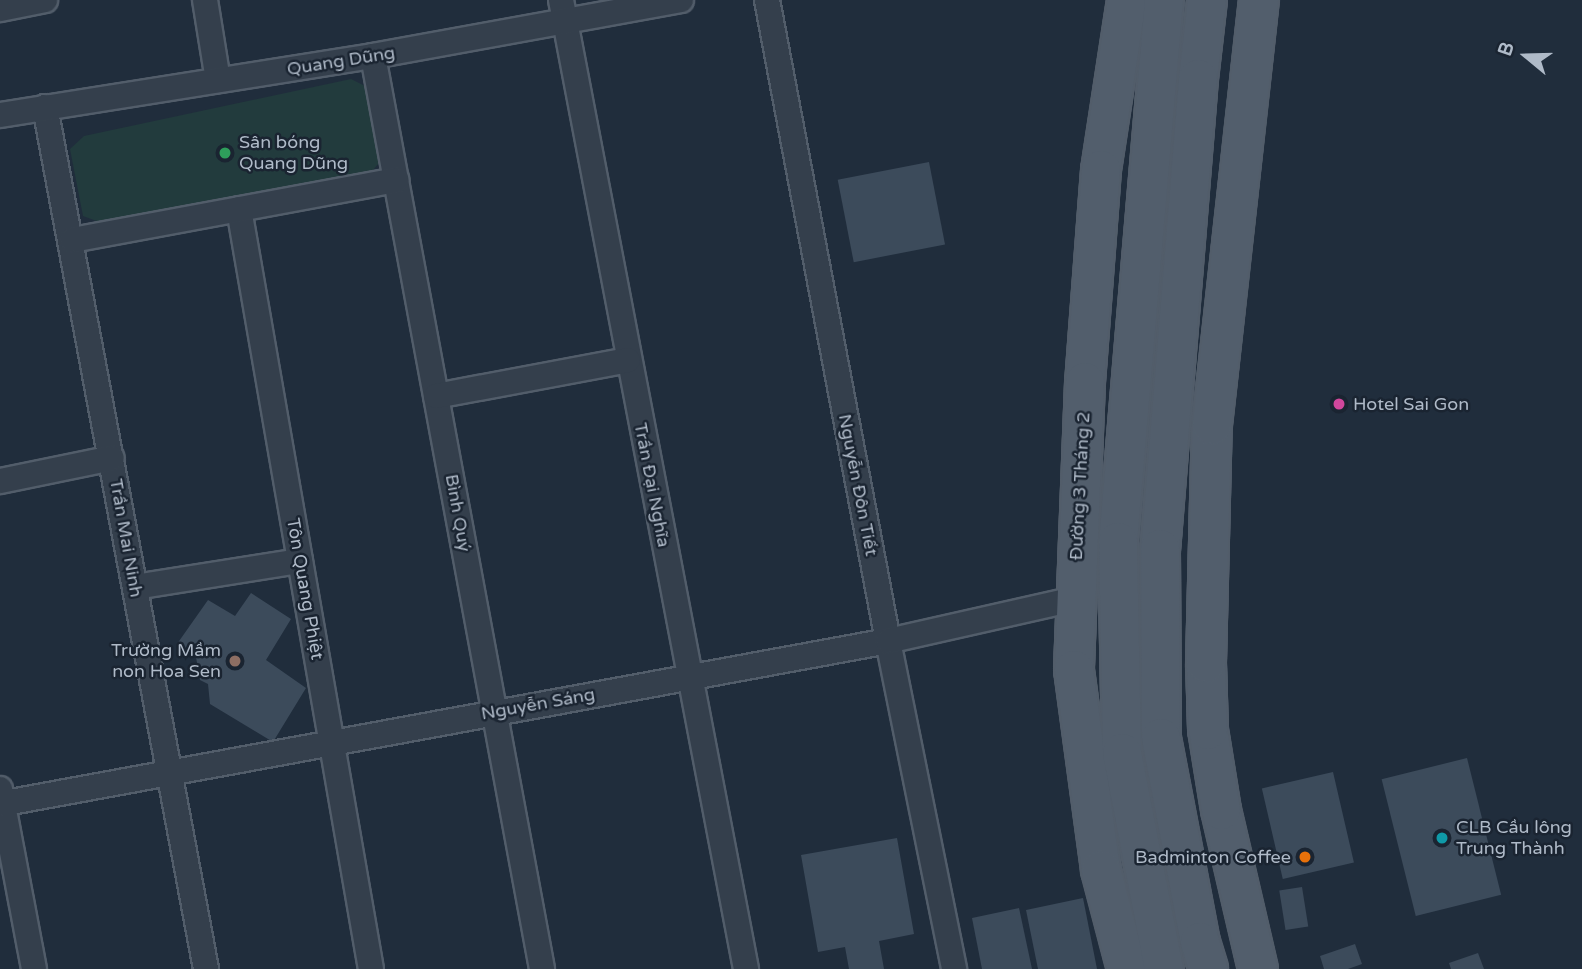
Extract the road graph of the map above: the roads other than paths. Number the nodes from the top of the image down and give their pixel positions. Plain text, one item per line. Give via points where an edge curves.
1 (46, 0) edge
2 (205, 0) edge
3 (681, 0) edge
4 (767, 0) edge
5 (1126, 0) edge
6 (1164, 0) edge
7 (1207, 0) edge
8 (1259, 0) edge
9 (0, 9) edge
10 (563, 12) edge
11 (373, 56) junction
12 (218, 80) junction
13 (45, 107) junction
14 (0, 115) edge
15 (396, 180) junction
16 (239, 209) junction
17 (72, 240) junction
18 (628, 360) junction
19 (436, 396) junction
20 (112, 458) junction
21 (0, 481) edge
22 (300, 561) junction
23 (135, 587) junction
24 (1074, 599) junction
25 (888, 641) junction
26 (688, 678) junction
27 (495, 712) junction
28 (332, 741) junction
29 (169, 771) junction
30 (1, 799) edge
31 (1221, 810) junction
32 (1177, 821) junction
33 (33, 969) edge
34 (206, 969) edge
35 (372, 969) edge
36 (542, 969) edge
37 (746, 969) edge
38 (954, 969) edge
39 (1127, 969) edge
40 (1164, 969) edge
41 (1208, 969) edge
42 (1258, 969) edge

1 - 9 street
2 - 12 street
3 - 10 street, Quang Dũng
4 - 25 street, Nguyễn Đôn Tiết
5 - 24 main road, Đường 3 Tháng 2 via 1101,170
6 - 40 main road via 1118,542 1122,753
7 - 32 main road via 1160,549 1161,738
8 - 31 main road via 1212,425 1206,663 1208,730
10 - 11 street, Quang Dũng
10 - 18 street, Trần Đại Nghĩa
11 - 12 street, Quang Dũng
11 - 15 street, Bình Quý
12 - 13 street, Quang Dũng
13 - 14 street, Quang Dũng
13 - 17 street, Trần Mai Ninh
15 - 16 street
15 - 19 street, Bình Quý
16 - 17 street
16 - 22 street, Tôn Quang Phiệt
17 - 20 street, Trần Mai Ninh
18 - 19 street
18 - 26 street, Trần Đại Nghĩa
19 - 27 street, Bình Quý
20 - 21 street
20 - 23 street, Trần Mai Ninh
22 - 23 street
22 - 28 street, Tôn Quang Phiệt
23 - 29 street, Trần Mai Ninh
24 - 25 street, Nguyễn Sáng
24 - 39 main road, Đường 3 Tháng 2 via 1074,670 1089,796 1101,870
25 - 26 street, Nguyễn Sáng
25 - 38 street, Nguyễn Đôn Tiết
26 - 27 street, Nguyễn Sáng
26 - 37 street, Trần Đại Nghĩa
27 - 28 street, Nguyễn Sáng
27 - 36 street, Bình Quý
28 - 29 street, Nguyễn Sáng
28 - 35 street, Tôn Quang Phiệt
29 - 30 street, Nguyễn Sáng
29 - 34 street, Trần Mai Ninh
30 - 33 street
31 - 32 main road
31 - 42 main road
32 - 41 main road

